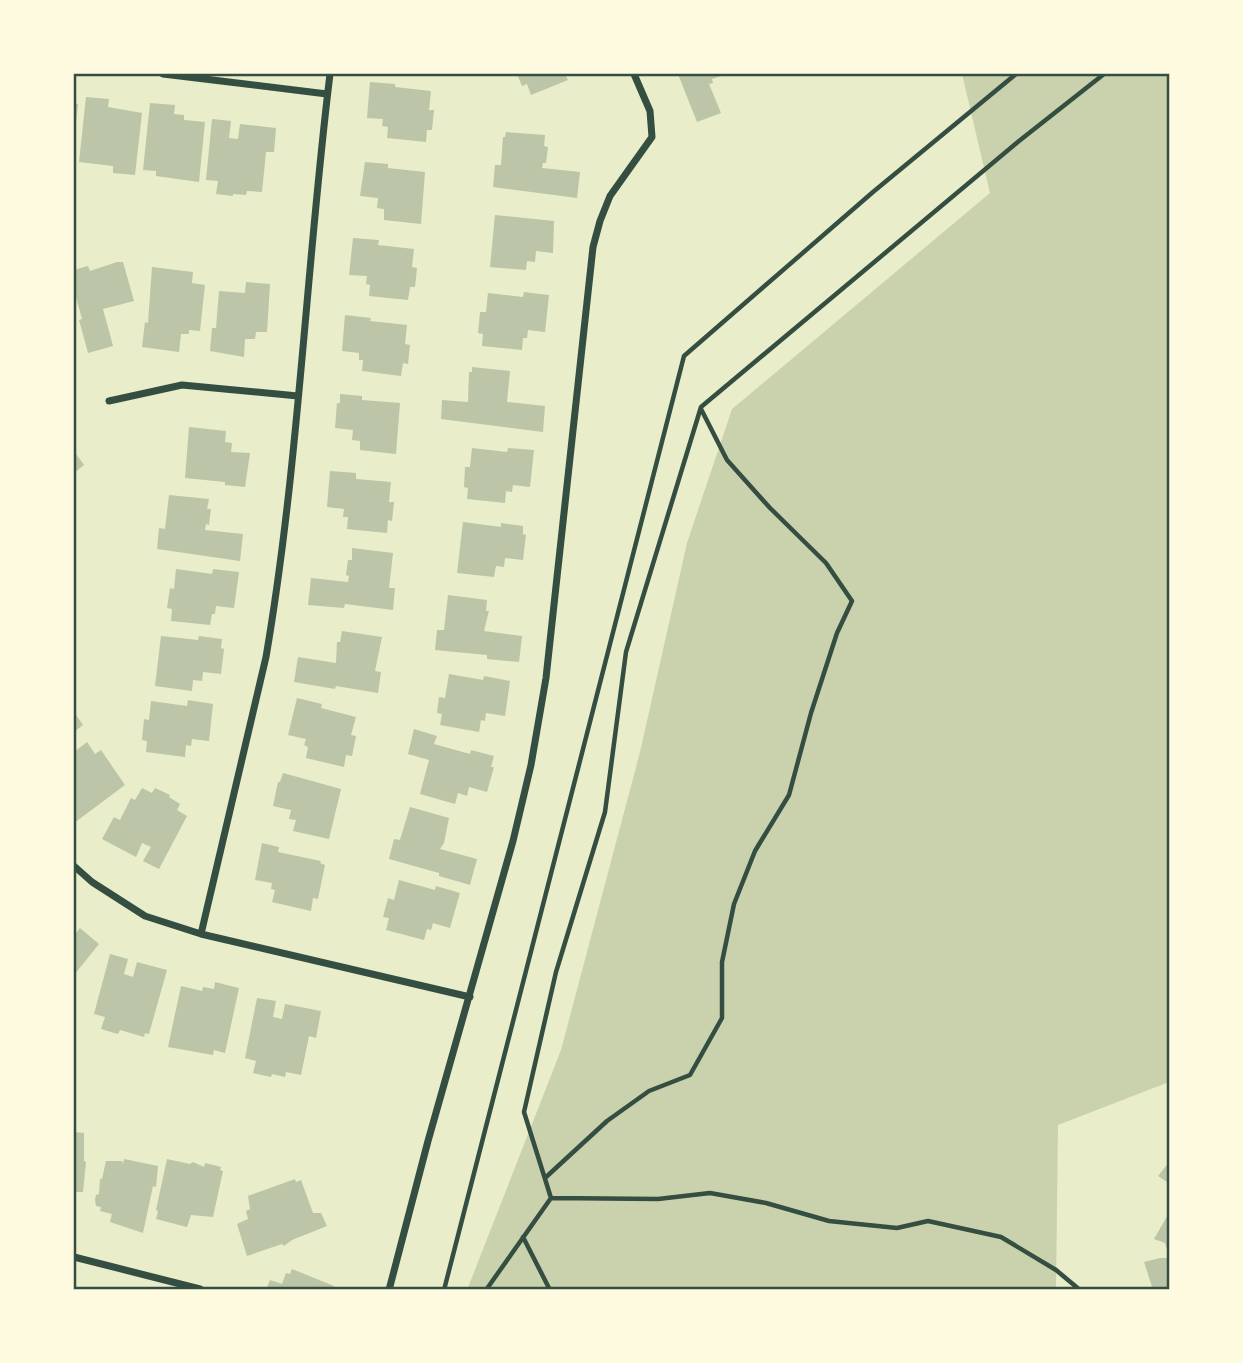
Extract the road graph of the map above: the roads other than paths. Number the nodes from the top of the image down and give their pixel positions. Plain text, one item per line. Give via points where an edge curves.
1 (163, 74) edge
2 (330, 74) edge
3 (634, 74) edge
4 (327, 94) junction
5 (298, 396) junction
6 (109, 401) dead end
7 (74, 866) edge
8 (201, 934) junction
9 (470, 997) junction
10 (74, 1256) edge
11 (200, 1289) edge
12 (389, 1290) edge

1 - 4 street
2 - 4 street
3 - 9 street via 650,111 652,137 610,196 593,247 546,678 513,841
4 - 5 street
5 - 6 street via 182,385
5 - 8 street via 266,657
7 - 8 street via 145,916
8 - 9 street
9 - 12 street
10 - 11 street

